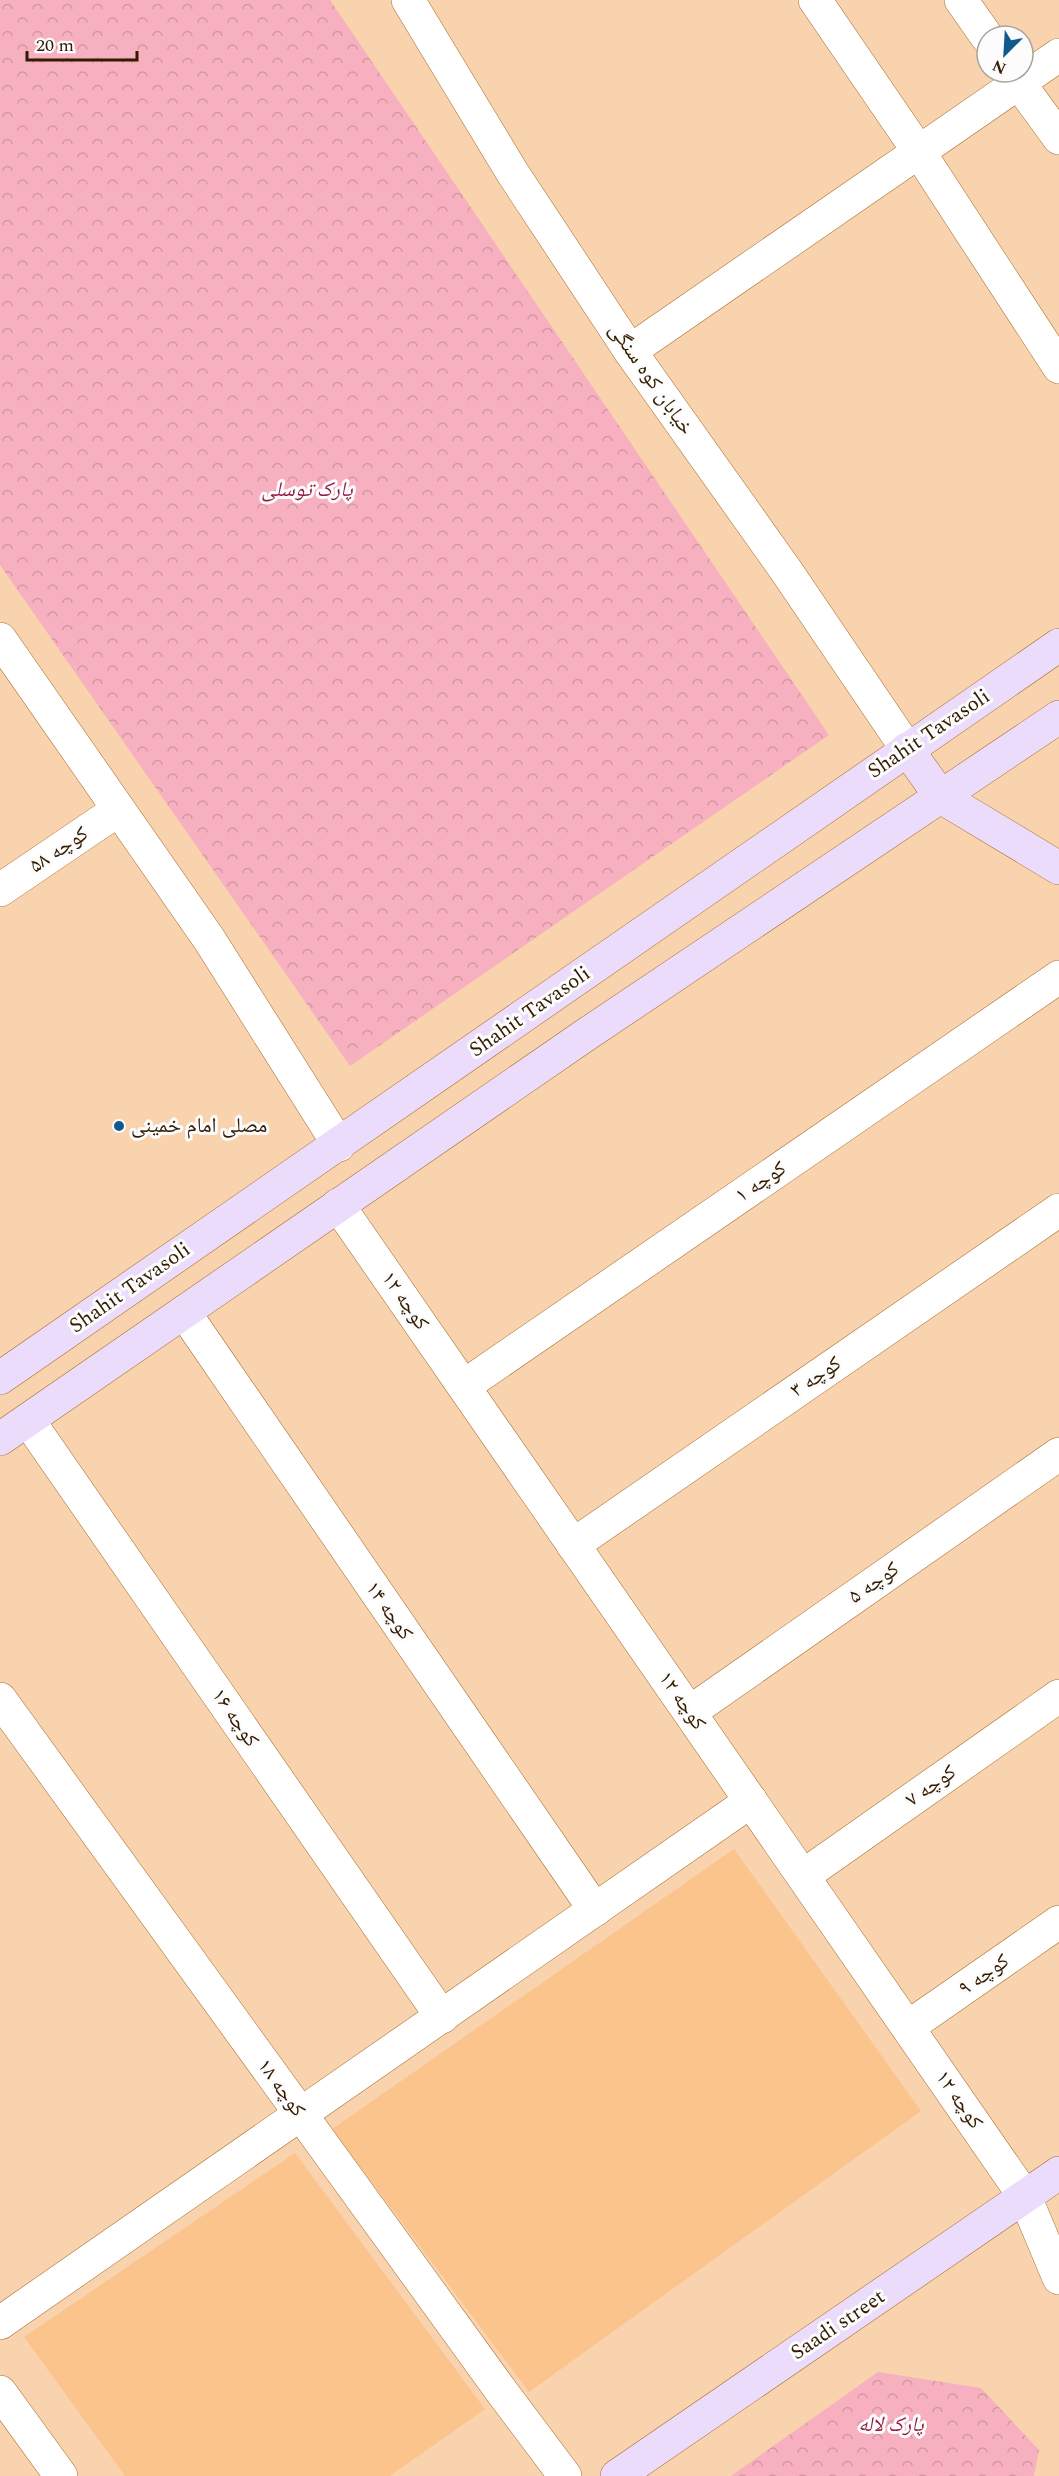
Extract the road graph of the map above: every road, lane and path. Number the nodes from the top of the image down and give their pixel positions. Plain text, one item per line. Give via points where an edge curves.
1 (408, 0) edge
2 (815, 0) edge
3 (961, 0) edge
4 (978, 24) edge
5 (1059, 55) edge
6 (1035, 68) edge
7 (1007, 84) edge
8 (1019, 84) edge
9 (1059, 138) edge
10 (919, 152) junction
11 (630, 351) junction
12 (1059, 367) edge
13 (1059, 645) edge
14 (4, 654) edge
15 (1059, 717) edge
16 (907, 749) junction
17 (941, 797) junction
18 (118, 810) junction
19 (1059, 868) edge
20 (0, 890) edge
21 (1059, 977) edge
22 (339, 1145) junction
23 (338, 1205) junction
24 (1059, 1210) edge
25 (184, 1312) junction
26 (0, 1378) edge
27 (464, 1386) junction
28 (28, 1420) junction
29 (0, 1439) edge
30 (1059, 1454) edge
31 (573, 1545) junction
32 (1059, 1696) edge
33 (0, 1699) edge
34 (690, 1712) junction
35 (752, 1801) junction
36 (803, 1876) junction
37 (595, 1910) junction
38 (1059, 1922) edge
39 (442, 2017) junction
40 (908, 2027) junction
41 (301, 2115) junction
42 (1059, 2173) edge
43 (1025, 2197) junction
44 (1059, 2278) edge
45 (0, 2324) edge
46 (0, 2392) edge
47 (61, 2476) edge
48 (565, 2476) edge
49 (616, 2476) edge

1 - 11 street, خیابان کوه سنگی via 512,172
2 - 10 street
3 - 4 street
5 - 6 street
7 - 10 street
8 - 9 street
10 - 11 street
10 - 12 street
11 - 16 street, خیابان کوه سنگی
13 - 16 street, Shahit Tavasoli
14 - 18 street
15 - 17 street
16 - 17 street
16 - 22 street, Shahit Tavasoli
17 - 19 street
17 - 23 street
18 - 20 street, کوچه ۵۸
18 - 22 street via 209,939
21 - 27 street, کوچه ۱
22 - 26 street, Shahit Tavasoli
23 - 25 street
23 - 27 street, کوچه ۱۲
24 - 31 street, کوچه ۳
25 - 28 street
25 - 37 street, کوچه ۱۴
27 - 31 street, کوچه ۱۲
28 - 29 street
28 - 39 street, کوچه ۱۶
30 - 34 street, کوچه ۵
31 - 34 street, کوچه ۱۲
32 - 36 street, کوچه ۷
33 - 41 street, کوچه ۱۸
34 - 35 street, کوچه ۱۲
35 - 36 street, کوچه ۱۲
35 - 37 street
36 - 40 street, کوچه ۱۲
37 - 39 street
38 - 40 street, کوچه ۹
39 - 41 street
40 - 43 street, کوچه ۱۲
41 - 45 street
41 - 48 street, کوچه ۱۸
42 - 43 street, Saadi street
43 - 44 street, کوچه ۱۲
43 - 49 street, Saadi street
46 - 47 street

